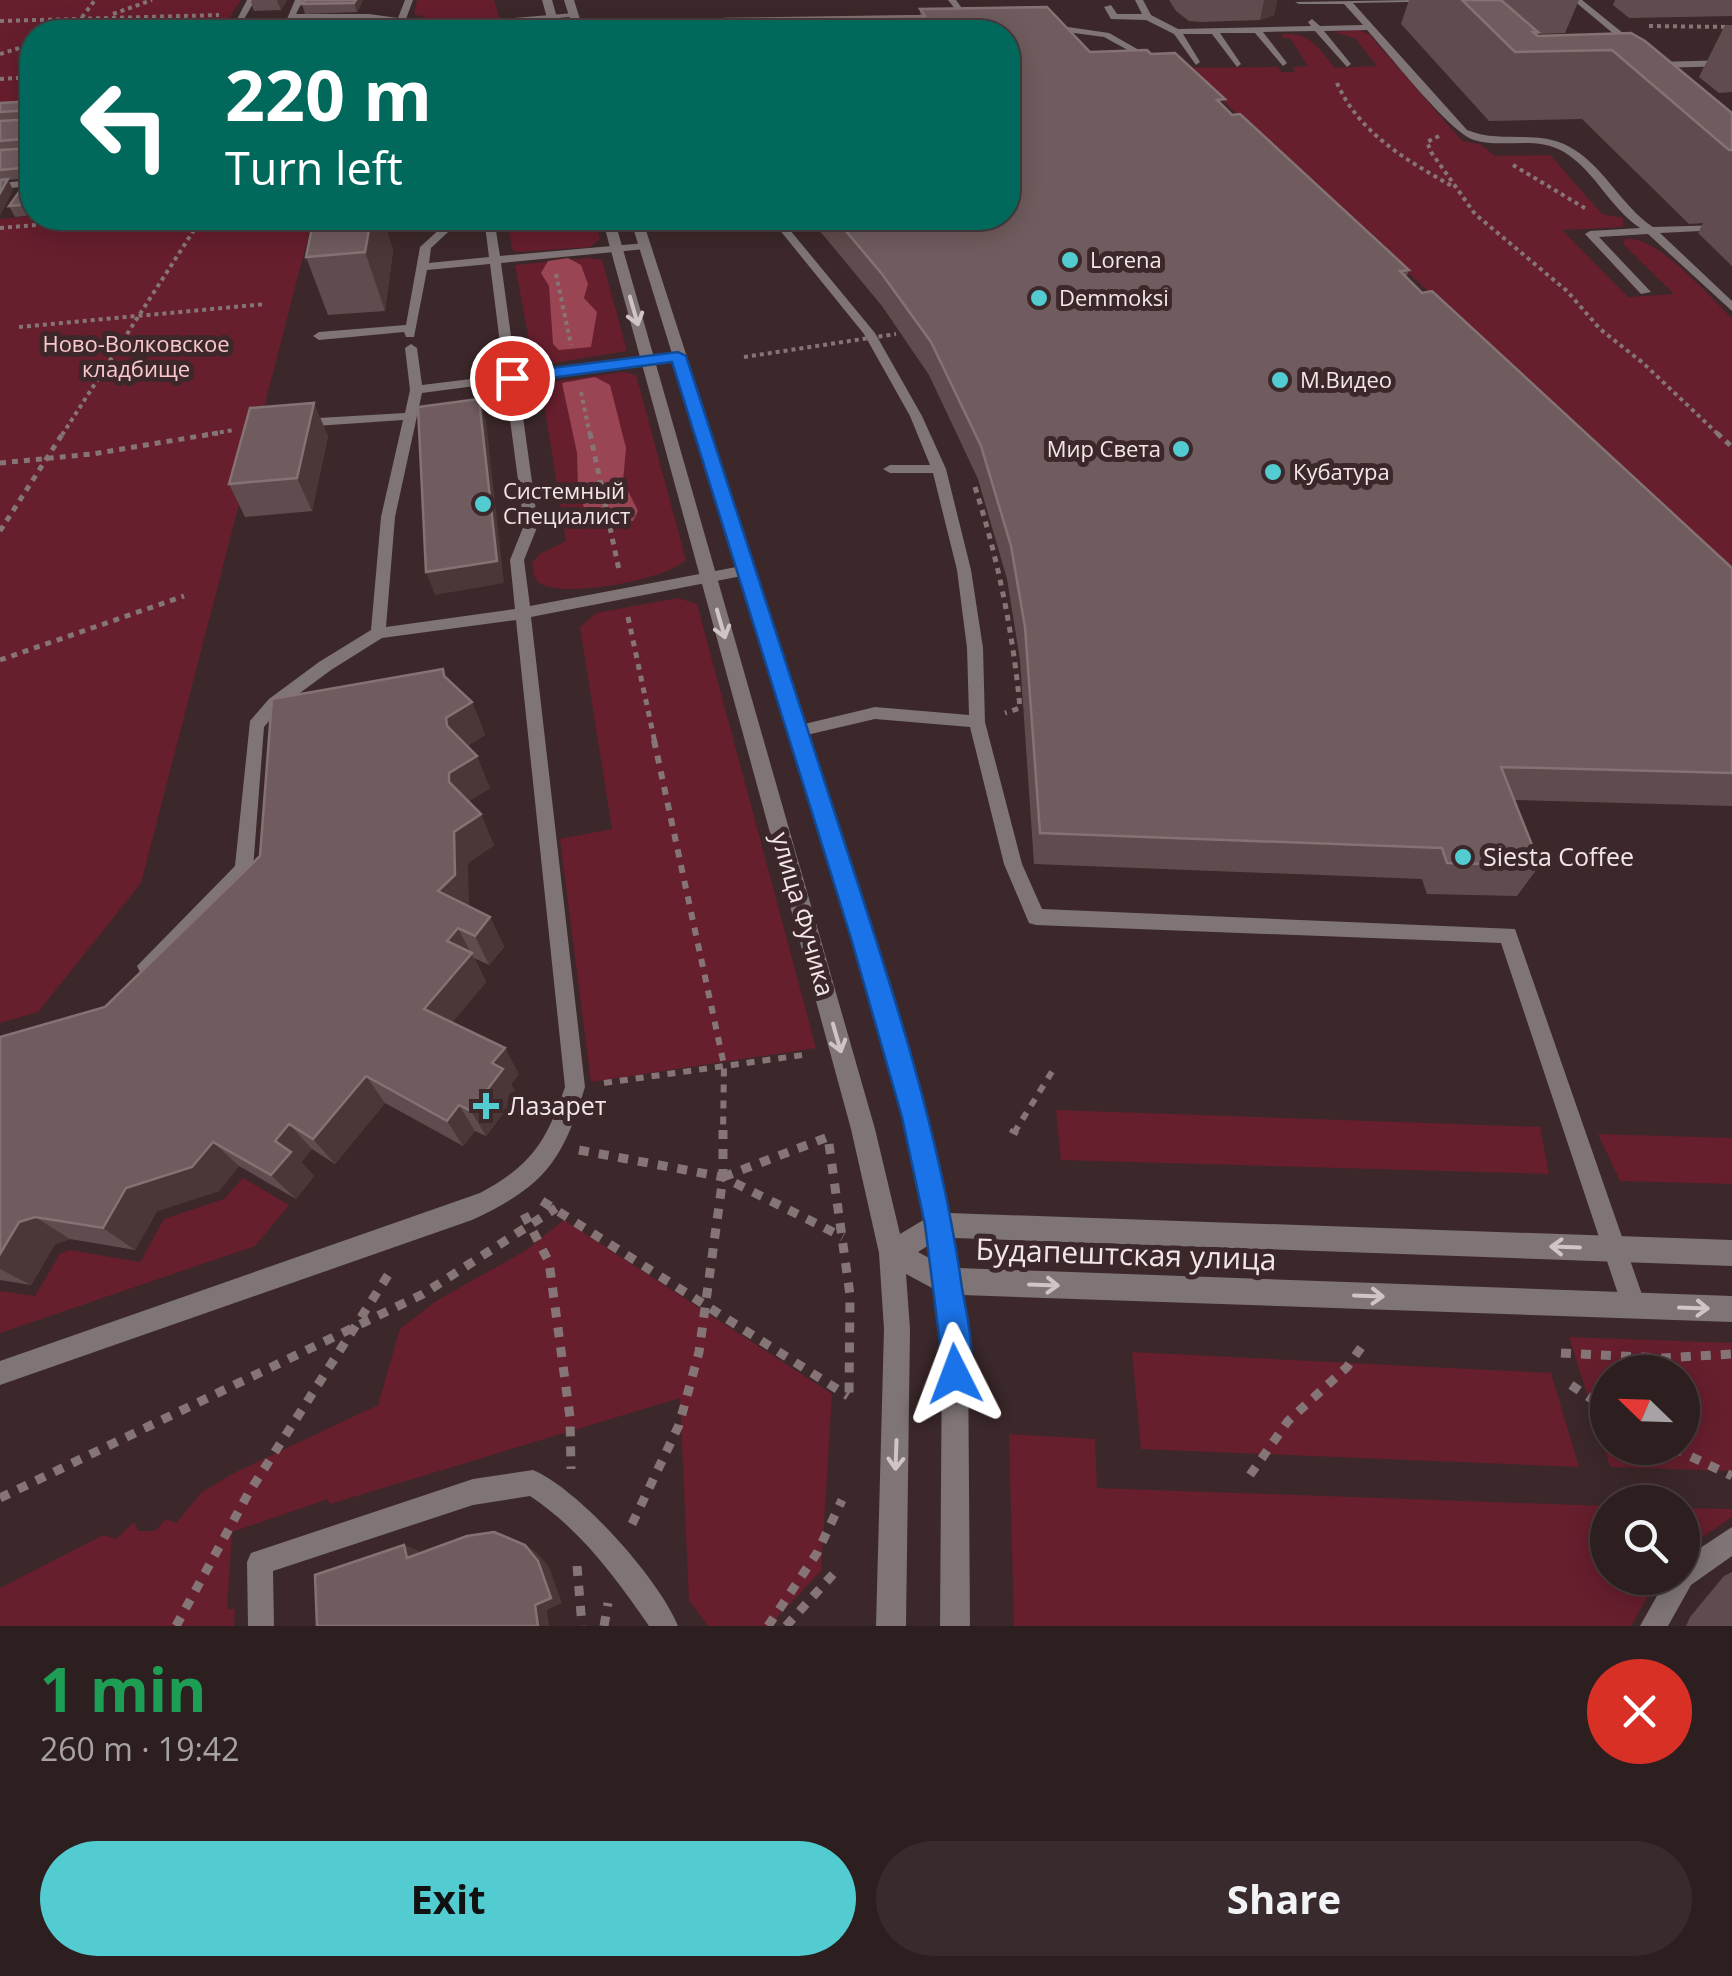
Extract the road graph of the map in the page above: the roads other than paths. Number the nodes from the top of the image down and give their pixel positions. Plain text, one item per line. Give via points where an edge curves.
1 (299, 0) edge
2 (377, 0) edge
3 (547, 0) edge
4 (568, 0) edge
5 (952, 0) edge
6 (1139, 0) edge
7 (1409, 0) edge
8 (1577, 0) edge
9 (1298, 1) edge
10 (1348, 2) edge
11 (1108, 7) dead end
12 (574, 16) junction
13 (369, 17) junction
14 (1148, 17) junction
15 (552, 18) junction
16 (382, 20) edge
17 (525, 20) edge
18 (575, 20) edge
19 (969, 20) edge
20 (1038, 27) edge
21 (1370, 27) junction
22 (1073, 28) junction
23 (1317, 28) junction
24 (1258, 31) junction
25 (1177, 32) junction
26 (1215, 32) junction
27 (1615, 44) edge
28 (1630, 44) junction
29 (1094, 50) edge
30 (1196, 62) dead end
31 (1732, 62) edge
32 (1283, 63) dead end
33 (1237, 64) dead end
34 (1347, 64) road end
35 (1656, 64) junction
36 (1165, 68) edge
37 (1670, 76) edge
38 (20, 194) edge
39 (17, 198) edge
40 (1728, 227) edge
41 (445, 230) edge
42 (491, 230) edge
43 (611, 230) edge
44 (640, 230) edge
45 (785, 230) edge
46 (1650, 230) junction
47 (645, 246) junction
48 (617, 250) junction
49 (494, 260) junction
50 (423, 267) junction
51 (1645, 292) dead end
52 (1732, 307) edge
53 (319, 336) dead end
54 (411, 337) junction
55 (678, 356) junction
56 (648, 360) junction
57 (512, 378) junction
58 (416, 390) junction
59 (411, 416) junction
60 (296, 424) edge
61 (938, 469) junction
62 (890, 470) dead end
63 (747, 570) junction
64 (708, 578) junction
65 (525, 612) junction
66 (378, 633) junction
67 (978, 722) junction
68 (798, 732) junction
69 (137, 976) edge
70 (939, 1225) junction
71 (1614, 1249) junction
72 (892, 1253) junction
73 (1732, 1253) edge
74 (947, 1281) junction
75 (1634, 1306) junction
76 (1732, 1310) edge
77 (0, 1372) edge
78 (1732, 1540) edge
79 (1700, 1560) edge
80 (1671, 1595) edge
81 (261, 1626) edge
82 (666, 1626) edge
83 (890, 1626) edge
84 (955, 1626) edge
85 (1653, 1626) edge

1 - 13 lane via 290,17
2 - 13 lane
3 - 15 street
4 - 12 street
5 - 19 lane
6 - 14 lane
7 - 10 lane
8 - 28 lane
9 - 10 lane
9 - 23 lane
10 - 21 lane
11 - 14 lane via 1114,17
12 - 15 lane
12 - 18 street
13 - 16 lane
14 - 25 lane
15 - 17 lane
20 - 22 lane
21 - 23 lane
21 - 46 lane via 1464,132 1483,139 1538,139 1569,150
22 - 29 lane
22 - 36 lane via 1123,41
23 - 24 lane
23 - 34 lane
24 - 26 lane
24 - 32 lane
25 - 26 lane
25 - 30 lane
26 - 33 lane
27 - 28 lane
28 - 35 lane
31 - 35 lane
35 - 37 lane
38 - 39 lane
40 - 46 lane
41 - 50 lane via 426,247
42 - 49 lane
43 - 48 street, улица Фучика
44 - 47 street, улица Фучика
45 - 61 lane via 869,333
46 - 51 lane via 1590,234
46 - 52 lane
47 - 48 lane
47 - 55 street, улица Фучика
48 - 49 lane
48 -> 56 street, улица Фучика
49 - 50 lane
49 - 57 lane
50 - 54 lane
53 - 54 lane
54 - 58 lane
55 - 56 lane
55 - 63 street, улица Фучика
56 - 57 lane
56 - 64 street, улица Фучика
57 - 58 lane
57 - 65 lane via 531,525 517,560
58 - 59 lane
59 - 60 lane
59 - 66 lane via 388,517
61 - 62 lane
61 - 67 lane via 964,570
63 - 64 lane
63 - 68 street, улица Фучика
64 - 65 lane
64 -> 72 street, улица Фучика
65 - 66 lane
65 - 77 lane via 575,1087 553,1146 512,1191
66 - 69 lane via 275,702 256,725 244,869
67 - 68 lane via 876,714
67 - 71 lane via 1013,864 1036,917 1508,935
68 - 70 street, улица Фучика via 915,1117
71 -> 70 street, Будапештская улица
70 - 72 street
70 - 74 street, улица Фучика
71 - 73 street, Будапештская улица
71 - 75 lane
72 - 74 street, Будапештская улица
72 -> 83 street, улица Фучика via 898,1401
74 -> 75 street, Будапештская улица
74 - 84 street, улица Фучика via 955,1344
75 -> 76 street, Будапештская улица
78 - 79 lane
80 - 85 lane
81 - 82 lane via 260,1562 473,1492 534,1483 571,1506

